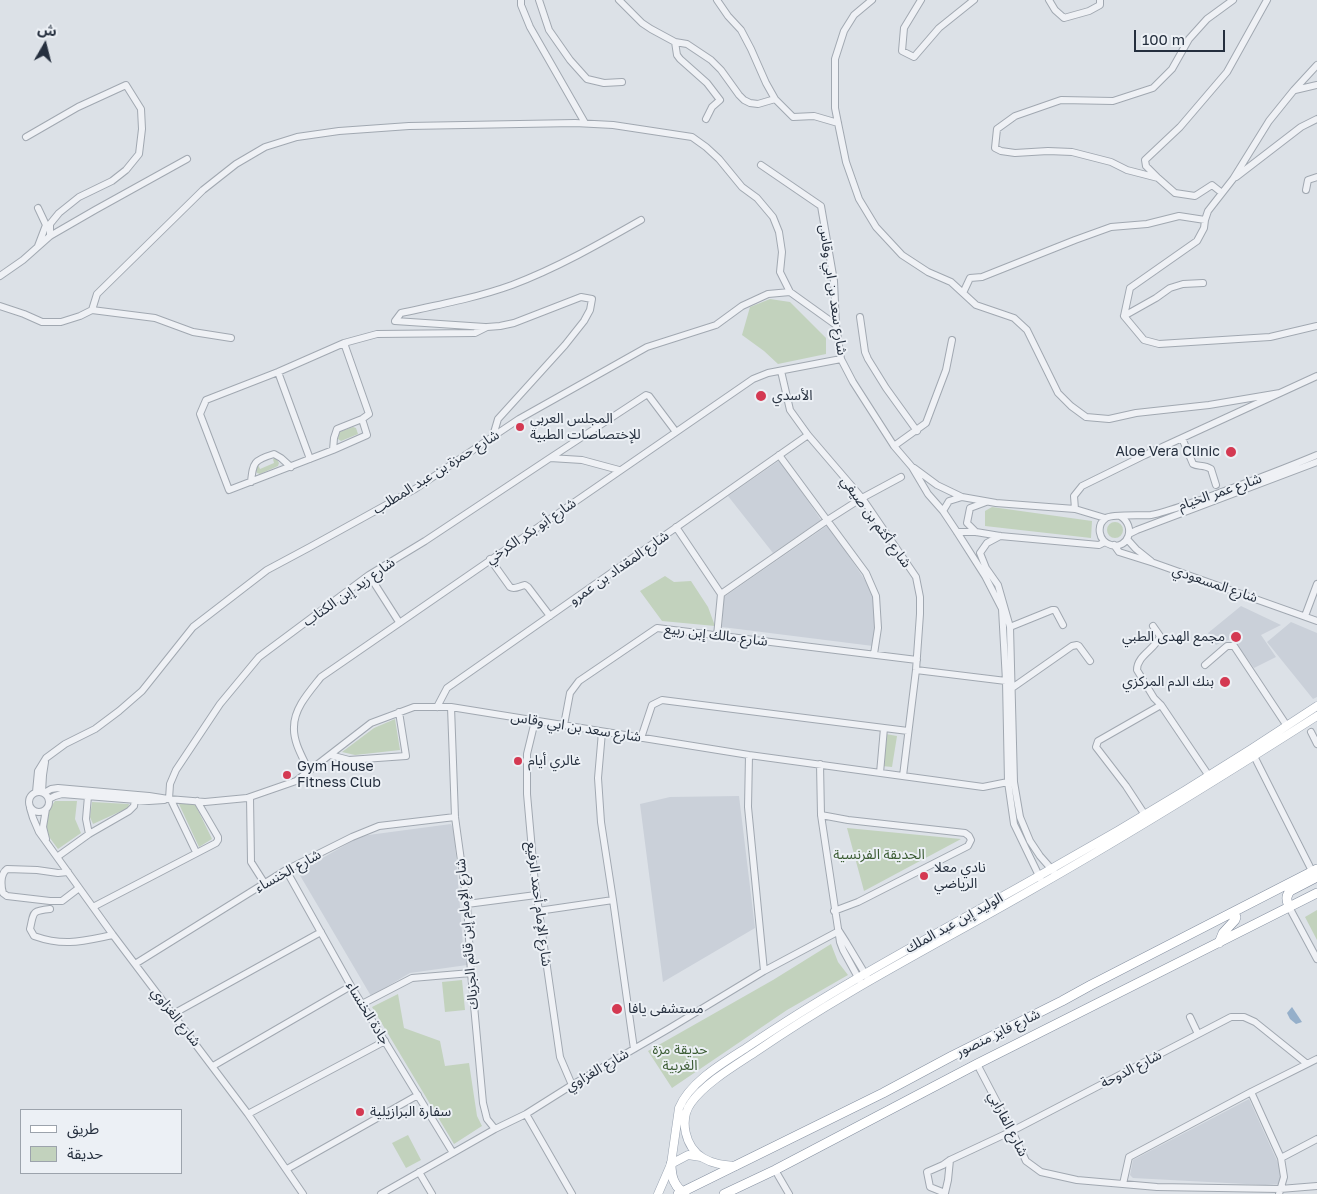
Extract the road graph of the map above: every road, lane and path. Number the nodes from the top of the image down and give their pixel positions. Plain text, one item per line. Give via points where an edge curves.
1 (521, 0) edge
2 (539, 0) edge
3 (620, 0) edge
4 (717, 0) edge
5 (872, 0) edge
6 (921, 0) edge
7 (974, 0) edge
8 (1049, 0) edge
9 (1100, 0) edge
10 (1233, 0) edge
11 (1267, 0) edge
12 (675, 42) junction
13 (1317, 65) edge
14 (622, 82) dead end
15 (1317, 85) edge
16 (1294, 90) junction
17 (775, 99) junction
18 (1317, 119) edge
19 (706, 120) dead end
20 (585, 123) junction
21 (838, 123) junction
22 (26, 137) dead end
23 (187, 159) dead end
24 (761, 165) dead end
25 (1317, 177) edge
26 (1158, 178) junction
27 (1233, 179) junction
28 (1306, 190) dead end
29 (1222, 193) junction
30 (38, 208) dead end
31 (642, 220) dead end
32 (1205, 220) junction
33 (50, 236) junction
34 (38, 247) junction
35 (0, 276) edge
36 (1203, 283) dead end
37 (790, 292) junction
38 (963, 293) junction
39 (0, 306) edge
40 (92, 310) junction
41 (860, 316) dead end
42 (1124, 316) junction
43 (836, 325) junction
44 (1317, 326) edge
45 (487, 327) junction
46 (232, 338) dead end
47 (952, 340) dead end
48 (344, 343) junction
49 (841, 359) junction
50 (782, 371) junction
51 (278, 372) junction
52 (1317, 376) edge
53 (1280, 393) junction
54 (362, 419) junction
55 (917, 431) junction
56 (676, 432) junction
57 (808, 435) junction
58 (493, 436) junction
59 (1182, 438) junction
60 (894, 446) junction
61 (334, 450) junction
62 (779, 455) junction
63 (1317, 455) edge
64 (550, 458) junction
65 (310, 459) junction
66 (1317, 462) edge
67 (912, 466) junction
68 (291, 467) junction
69 (619, 470) junction
70 (901, 477) dead end
71 (251, 482) junction
72 (1216, 485) dead end
73 (962, 497) junction
74 (862, 498) junction
75 (987, 502) junction
76 (1075, 509) junction
77 (943, 511) junction
78 (1120, 516) junction
79 (1105, 518) junction
80 (828, 520) junction
81 (676, 527) junction
82 (957, 532) junction
83 (976, 532) junction
84 (1000, 536) junction
85 (1128, 536) junction
86 (1105, 542) junction
87 (1114, 545) junction
88 (490, 559) junction
89 (1154, 563) junction
90 (369, 575) junction
91 (1317, 584) edge
92 (721, 594) junction
93 (550, 616) junction
94 (1304, 616) junction
95 (1317, 621) edge
96 (399, 622) junction
97 (1063, 625) dead end
98 (1153, 626) dead end
99 (1010, 627) junction
100 (717, 636) junction
101 (874, 654) junction
102 (917, 660) junction
103 (1090, 661) dead end
104 (1205, 665) dead end
105 (916, 670) junction
106 (1006, 681) junction
107 (1012, 688) junction
108 (1161, 705) junction
109 (1317, 706) edge
110 (437, 707) junction
111 (451, 707) junction
112 (399, 712) junction
113 (1317, 716) edge
114 (535, 720) junction
115 (564, 725) junction
116 (1287, 726) junction
117 (884, 728) junction
118 (908, 731) junction
119 (602, 732) junction
120 (1310, 732) dead end
121 (641, 738) junction
122 (1317, 744) edge
123 (330, 754) junction
124 (749, 755) junction
125 (1254, 756) junction
126 (820, 764) junction
127 (309, 771) junction
128 (880, 773) junction
129 (903, 776) junction
130 (1211, 779) junction
131 (1011, 782) junction
132 (41, 792) junction
133 (88, 796) junction
134 (250, 797) junction
135 (49, 799) junction
136 (169, 799) junction
137 (135, 800) junction
138 (197, 801) junction
139 (30, 808) junction
140 (46, 809) junction
141 (821, 815) junction
142 (1145, 815) junction
143 (455, 816) junction
144 (89, 834) junction
145 (47, 843) junction
146 (196, 852) junction
147 (57, 857) junction
148 (286, 870) junction
149 (68, 872) junction
150 (1054, 872) junction
151 (1315, 872) edge
152 (1040, 880) junction
153 (265, 884) junction
154 (79, 888) junction
155 (1317, 893) edge
156 (536, 895) junction
157 (613, 900) junction
158 (468, 904) junction
159 (93, 907) junction
160 (1290, 907) junction
161 (50, 908) dead end
162 (538, 911) junction
163 (834, 911) junction
164 (1231, 913) junction
165 (321, 932) junction
166 (839, 932) junction
167 (113, 935) junction
168 (1219, 943) junction
169 (1317, 959) edge
170 (135, 964) junction
171 (764, 971) junction
172 (471, 973) junction
173 (863, 979) junction
174 (351, 986) junction
175 (362, 1004) junction
176 (173, 1014) junction
177 (1190, 1017) dead end
178 (1198, 1034) junction
179 (385, 1041) junction
180 (634, 1049) junction
181 (1317, 1058) edge
182 (1306, 1063) junction
183 (977, 1064) junction
184 (214, 1066) junction
185 (572, 1085) junction
186 (1251, 1092) junction
187 (418, 1095) junction
188 (248, 1114) junction
189 (526, 1114) junction
190 (495, 1129) junction
191 (1012, 1131) junction
192 (687, 1139) junction
193 (1317, 1139) edge
194 (674, 1143) junction
195 (453, 1153) junction
196 (701, 1157) junction
197 (1281, 1158) junction
198 (950, 1160) junction
199 (671, 1164) junction
200 (737, 1166) junction
201 (287, 1169) junction
202 (775, 1170) junction
203 (419, 1172) junction
204 (1123, 1184) junction
205 (1317, 1186) edge
206 (1280, 1191) edge
207 (682, 1193) edge
208 (303, 1194) edge
209 (381, 1194) edge
210 (432, 1194) edge
211 (572, 1194) edge
212 (658, 1194) edge
213 (724, 1194) edge
214 (789, 1194) edge

1 - 20 street via 530,27
2 - 14 street via 549,30 587,79 604,83
3 - 12 street via 642,23
4 - 17 street via 741,30
5 - 21 street via 854,14 844,31 835,59
6 - 7 street via 904,28 902,51 914,57 939,28
8 - 9 street via 1064,18 1089,11 1100,5
10 - 26 street via 1207,19 1189,39 1172,69 1153,88 1113,101 1061,100 1015,116 997,129 995,148 1001,151 1072,152
11 - 26 street via 1227,72 1180,127 1146,160 1146,166
12 - 17 street via 687,44 711,60 739,96 750,103
12 - 19 street via 680,59 720,100 712,107
13 - 16 street
15 - 16 street
16 - 27 street via 1269,121
17 - 21 street via 793,117 814,116
18 - 27 street via 1301,127
20 - 37 street via 692,137 706,147 773,217 782,252 780,272
20 - 40 street via 339,130 297,136 265,147 236,164 203,190 97,294
21 - 38 street via 846,162 860,199 876,227 902,255 951,282
22 - 33 street via 126,84 140,109 139,154 112,181 79,197 59,213 50,224
23 - 33 street
24 - 43 street, شارع سعد بن ابي وقاس via 821,206 834,281
25 - 28 street via 1308,180
26 - 29 street via 1175,193 1195,196 1212,185
27 - 29 street
29 - 32 street
30 - 34 street via 46,225
31 - 45 street via 584,253 511,285 400,313 395,321
32 - 38 street via 1179,216 1147,224 1111,227 982,277 970,278
32 - 42 street via 1197,241 1130,288
33 - 34 street
34 - 35 street
36 - 42 street via 1170,288
37 - 43 street
37 - 58 street, شارع حمزة بن عبد المطلب via 768,294 742,306 716,325 647,348 519,418
38 - 53 street via 976,305 1014,318 1028,330 1058,393 1086,417 1109,419
39 - 40 street via 42,322 61,322
40 - 46 street via 155,318 193,332
41 - 55 street via 868,359
42 - 44 street via 1144,340 1160,344 1270,337
43 - 49 street, شارع سعد بن ابي وقاس
45 - 48 street via 475,333 377,334
45 - 58 street via 514,323 581,297 592,299 584,321 498,419
47 - 55 street via 946,370 926,423
48 - 51 street
48 - 54 street via 369,414
49 - 50 street, شارع أبو بكر الكرخي
49 - 60 street, شارع سعد بن ابي وقاس
50 - 56 street, شارع أبو بكر الكرخي via 753,378
50 - 57 street, شارع أكثم بن صيفي via 790,410
51 - 65 street
51 - 71 street via 206,400 200,414 229,490
52 - 53 street
53 - 59 street
54 - 61 street via 337,429
54 - 61 street via 368,435
55 - 60 street
56 - 64 street, شارع زيد إبن الكتاب via 646,394
56 - 69 street, شارع أبو بكر الكرخي
57 - 62 street, شارع المقداد بن عمرو
57 - 74 street, شارع أكثم بن صيفي
58 - 132 street, شارع حمزة بن عبد المطلب via 415,489 267,570 193,627 142,691 95,729 46,758 38,771
59 - 72 street via 1193,464 1211,469
59 - 76 street via 1082,486 1074,496
60 - 67 street, شارع سعد بن ابي وقاس
61 - 65 street
62 - 80 street
62 - 81 street, شارع المقداد بن عمرو
63 - 78 street, شارع عمر الخيام via 1190,503 1152,514
64 - 69 street via 582,460
64 - 90 street, شارع زيد إبن الكتاب via 425,542
65 - 68 street
66 - 85 street, شارع عمر الخيام
67 - 73 street via 937,485
67 - 77 street, شارع سعد بن ابي وقاس via 928,494
68 - 71 street
68 - 71 street via 274,454 258,459 253,466
69 - 88 street, شارع أبو بكر الكرخي
70 - 74 street
73 - 75 street
73 - 77 street via 949,501
74 - 80 street
74 - 102 street, شارع أكثم بن صيفي via 916,578 920,597
75 - 76 street
75 - 83 street via 970,508 967,523
76 - 79 street
77 - 82 street, شارع سعد بن ابي وقاس
78 - 79 street
78 - 85 street via 1129,525
79 - 86 street via 1099,530
80 - 92 street
80 - 101 street via 866,573 876,596 878,628
81 - 92 street
81 - 93 street, شارع المقداد بن عمرو
82 - 83 street
82 - 106 street, شارع سعد بن ابي وقاس via 1002,609
83 - 84 street
84 - 86 street
84 - 99 street, شارع سعد بن ابي وقاس via 987,543 980,553 998,585
85 - 87 street via 1124,542
85 - 89 street via 1136,549
86 - 87 street
87 - 89 street, شارع المسعودي via 1120,552
88 - 93 street via 510,587 527,586
88 - 96 street, شارع أبو بكر الكرخي
89 - 94 street, شارع المسعودي
90 - 96 street
90 - 136 street, شارع زيد إبن الكتاب via 260,657 220,704 176,770 170,784
91 - 94 street
92 - 100 street
93 - 110 street, شارع المقداد بن عمرو via 447,688
94 - 95 street, شارع المسعودي
96 - 127 street, شارع أبو بكر الكرخي via 321,676 299,708 294,727 296,741
97 - 99 street via 1052,610
98 - 108 street via 1159,639 1143,656 1137,670
99 - 107 street, شارع سعد بن ابي وقاس
100 - 101 street, شارع مالك إبن ربيع
100 - 115 street, شارع مالك إبن ربيع via 657,628 579,681 570,693
101 - 102 street, شارع مالك إبن ربيع
102 - 105 street, شارع أكثم بن صيفي
103 - 107 street via 1079,646 1072,646
104 - 116 street via 1227,646 1234,646
105 - 106 street
105 - 118 street, شارع أكثم بن صيفي
106 - 131 street, شارع سعد بن ابي وقاس
107 - 131 street, شارع سعد بن ابي وقاس
108 - 130 street
108 - 142 street via 1096,744
109 - 116 main road, الوليد إبن عبد الملك
110 - 111 street, شارع سعد بن ابي وقاس
110 - 112 street, شارع سعد بن ابي وقاس via 414,707
111 - 114 street, شارع سعد بن ابي وقاس
111 - 143 street, شارع الإمام إبن قائم الجزياك
112 - 123 street, شارع سعد بن ابي وقاس via 371,723
112 - 123 street via 406,756 349,760
113 - 125 main road, الوليد إبن عبد الملك
114 - 115 street, شارع سعد بن ابي وقاس
114 - 156 street, شارع الإمام أحمد الرفيع via 527,754 526,794
115 - 119 street, شارع سعد بن ابي وقاس
116 - 130 main road, الوليد إبن عبد الملك
117 - 118 street
117 - 121 street via 662,700 652,705
117 - 128 street
118 - 129 street, شارع أكثم بن صيفي
119 - 121 street, شارع سعد بن ابي وقاس
119 - 157 street via 598,778 600,813
120 - 122 street
121 - 124 street, شارع سعد بن ابي وقاس
123 - 127 street, شارع سعد بن ابي وقاس
124 - 126 street, شارع سعد بن ابي وقاس
124 - 171 street via 748,807
125 - 130 main road, الوليد إبن عبد الملك
125 - 151 street
126 - 128 street, شارع سعد بن ابي وقاس
126 - 141 street
127 - 134 street, شارع سعد بن ابي وقاس via 296,781
128 - 129 street, شارع سعد بن ابي وقاس
129 - 131 street, شارع سعد بن ابي وقاس via 983,787
130 - 142 main road, الوليد إبن عبد الملك
130 - 150 main road, الوليد إبن عبد الملك
131 - 150 street, شارع سعد بن ابي وقاس via 1030,840
131 - 152 street, شارع سعد بن ابي وقاس via 1014,824
132 - 135 street
132 - 136 street, شارع سعد بن ابي وقاس via 58,788
132 - 139 street via 29,797
133 - 135 street, شارع سعد بن ابي وقاس via 62,794
133 - 137 street, شارع سعد بن ابي وقاس
133 - 144 street
134 - 138 street, شارع سعد بن ابي وقاس
134 - 153 street via 251,862
135 - 140 street
136 - 137 street, شارع سعد بن ابي وقاس
136 - 138 street, شارع سعد بن ابي وقاس
136 - 146 street
137 - 144 street via 130,811
138 - 146 street via 218,840
139 - 140 street via 38,812
139 - 145 street, شارع الغزاوي
140 - 145 street via 44,827
141 - 163 street
141 - 163 street via 965,833 971,840 968,846
142 - 150 main road, الوليد إبن عبد الملك
143 - 148 street, شارع الخنساء via 379,826
143 - 158 street, شارع الإمام إبن قائم الجزياك
144 - 147 street
145 - 147 street, شارع الغزاوي
146 - 159 street
147 - 149 street, شارع الغزاوي
148 - 153 street, شارع الخنساء
148 - 165 street, جادة الخنساء
149 - 154 street, شارع الغزاوي
149 - 154 street via 7,868 2,875 3,893 50,902 62,901
150 - 152 main road, الوليد إبن عبد الملك
151 - 160 highway via 1290,891 1286,899
151 - 164 highway, شارع فايز منصور
152 - 173 main road, الوليد إبن عبد الملك
153 - 170 street, شارع الخنساء
154 - 159 street, شارع الغزاوي
155 - 160 highway, شارع فايز منصور
156 - 158 street
156 - 162 street, شارع الإمام أحمد الرفيع
157 - 162 street
157 - 180 street
158 - 172 street, شارع الإمام إبن قائم الجزياك
159 - 167 street, شارع الغزاوي
160 - 168 highway, شارع فايز منصور
160 - 169 street
161 - 167 street via 36,911 30,929 34,936 72,943
162 - 185 street, شارع الإمام أحمد الرفيع via 560,1057
163 - 166 street
164 - 168 highway via 1236,920 1223,933
164 - 200 highway, شارع فايز منصور
165 - 174 street, جادة الخنساء
165 - 176 street
166 - 171 street, شارع الغزاوي
166 - 173 street
167 - 170 street, شارع الغزاوي
168 - 183 highway, شارع فايز منصور
170 - 176 street, شارع الغزاوي
171 - 180 street, شارع الغزاوي
172 - 175 street via 412,978
172 - 190 street, شارع الإمام إبن قائم الجزياك via 483,1103 487,1120
173 - 192 main road, الوليد إبن عبد الملك via 699,1093 685,1115
173 - 194 main road, الوليد إبن عبد الملك via 788,1019 708,1074 682,1102
174 - 175 street, جادة الخنساء
174 - 184 street
175 - 179 street, جادة الخنساء
176 - 184 street, شارع الغزاوي
177 - 178 street
178 - 182 street, شارع الدوحة via 1231,1017 1244,1017 1255,1022
178 - 191 street, شارع الدوحة
179 - 187 street, جادة الخنساء
179 - 188 street
180 - 185 street, شارع الغزاوي
181 - 182 street
182 - 186 street
183 - 191 street, شارع الفارابي
183 - 202 highway, شارع فايز منصور
184 - 188 street, شارع الغزاوي
185 - 189 street, شارع الغزاوي
186 - 197 street
186 - 204 street via 1129,1157
187 - 195 street, جادة الخنساء
187 - 201 street
188 - 201 street, شارع الغزاوي
189 - 190 street, شارع الغزاوي
189 - 211 street
190 - 195 street, شارع الغزاوي
191 - 198 street, شارع الدوحة
191 - 204 street, شارع الفارابي via 1026,1162 1042,1172 1077,1180
192 - 194 main road
192 - 196 main road
193 - 197 street
194 - 199 main road, الوليد إبن عبد الملك
195 - 203 street, شارع الغزاوي
196 - 199 main road via 688,1155
196 - 200 main road via 717,1164
197 - 206 street via 1284,1178
198 - 198 street, شارع الدوحة via 946,1193 930,1187 927,1172
199 - 207 highway via 671,1174
199 - 212 main road, الوليد إبن عبد الملك
200 - 207 highway, شارع فايز منصور
201 - 208 street, شارع الغزاوي
202 - 213 highway, شارع فايز منصور
202 - 214 street
203 - 209 street, شارع الغزاوي
203 - 210 street
204 - 206 street, شارع الفارابي
205 - 206 street, شارع الفارابي

